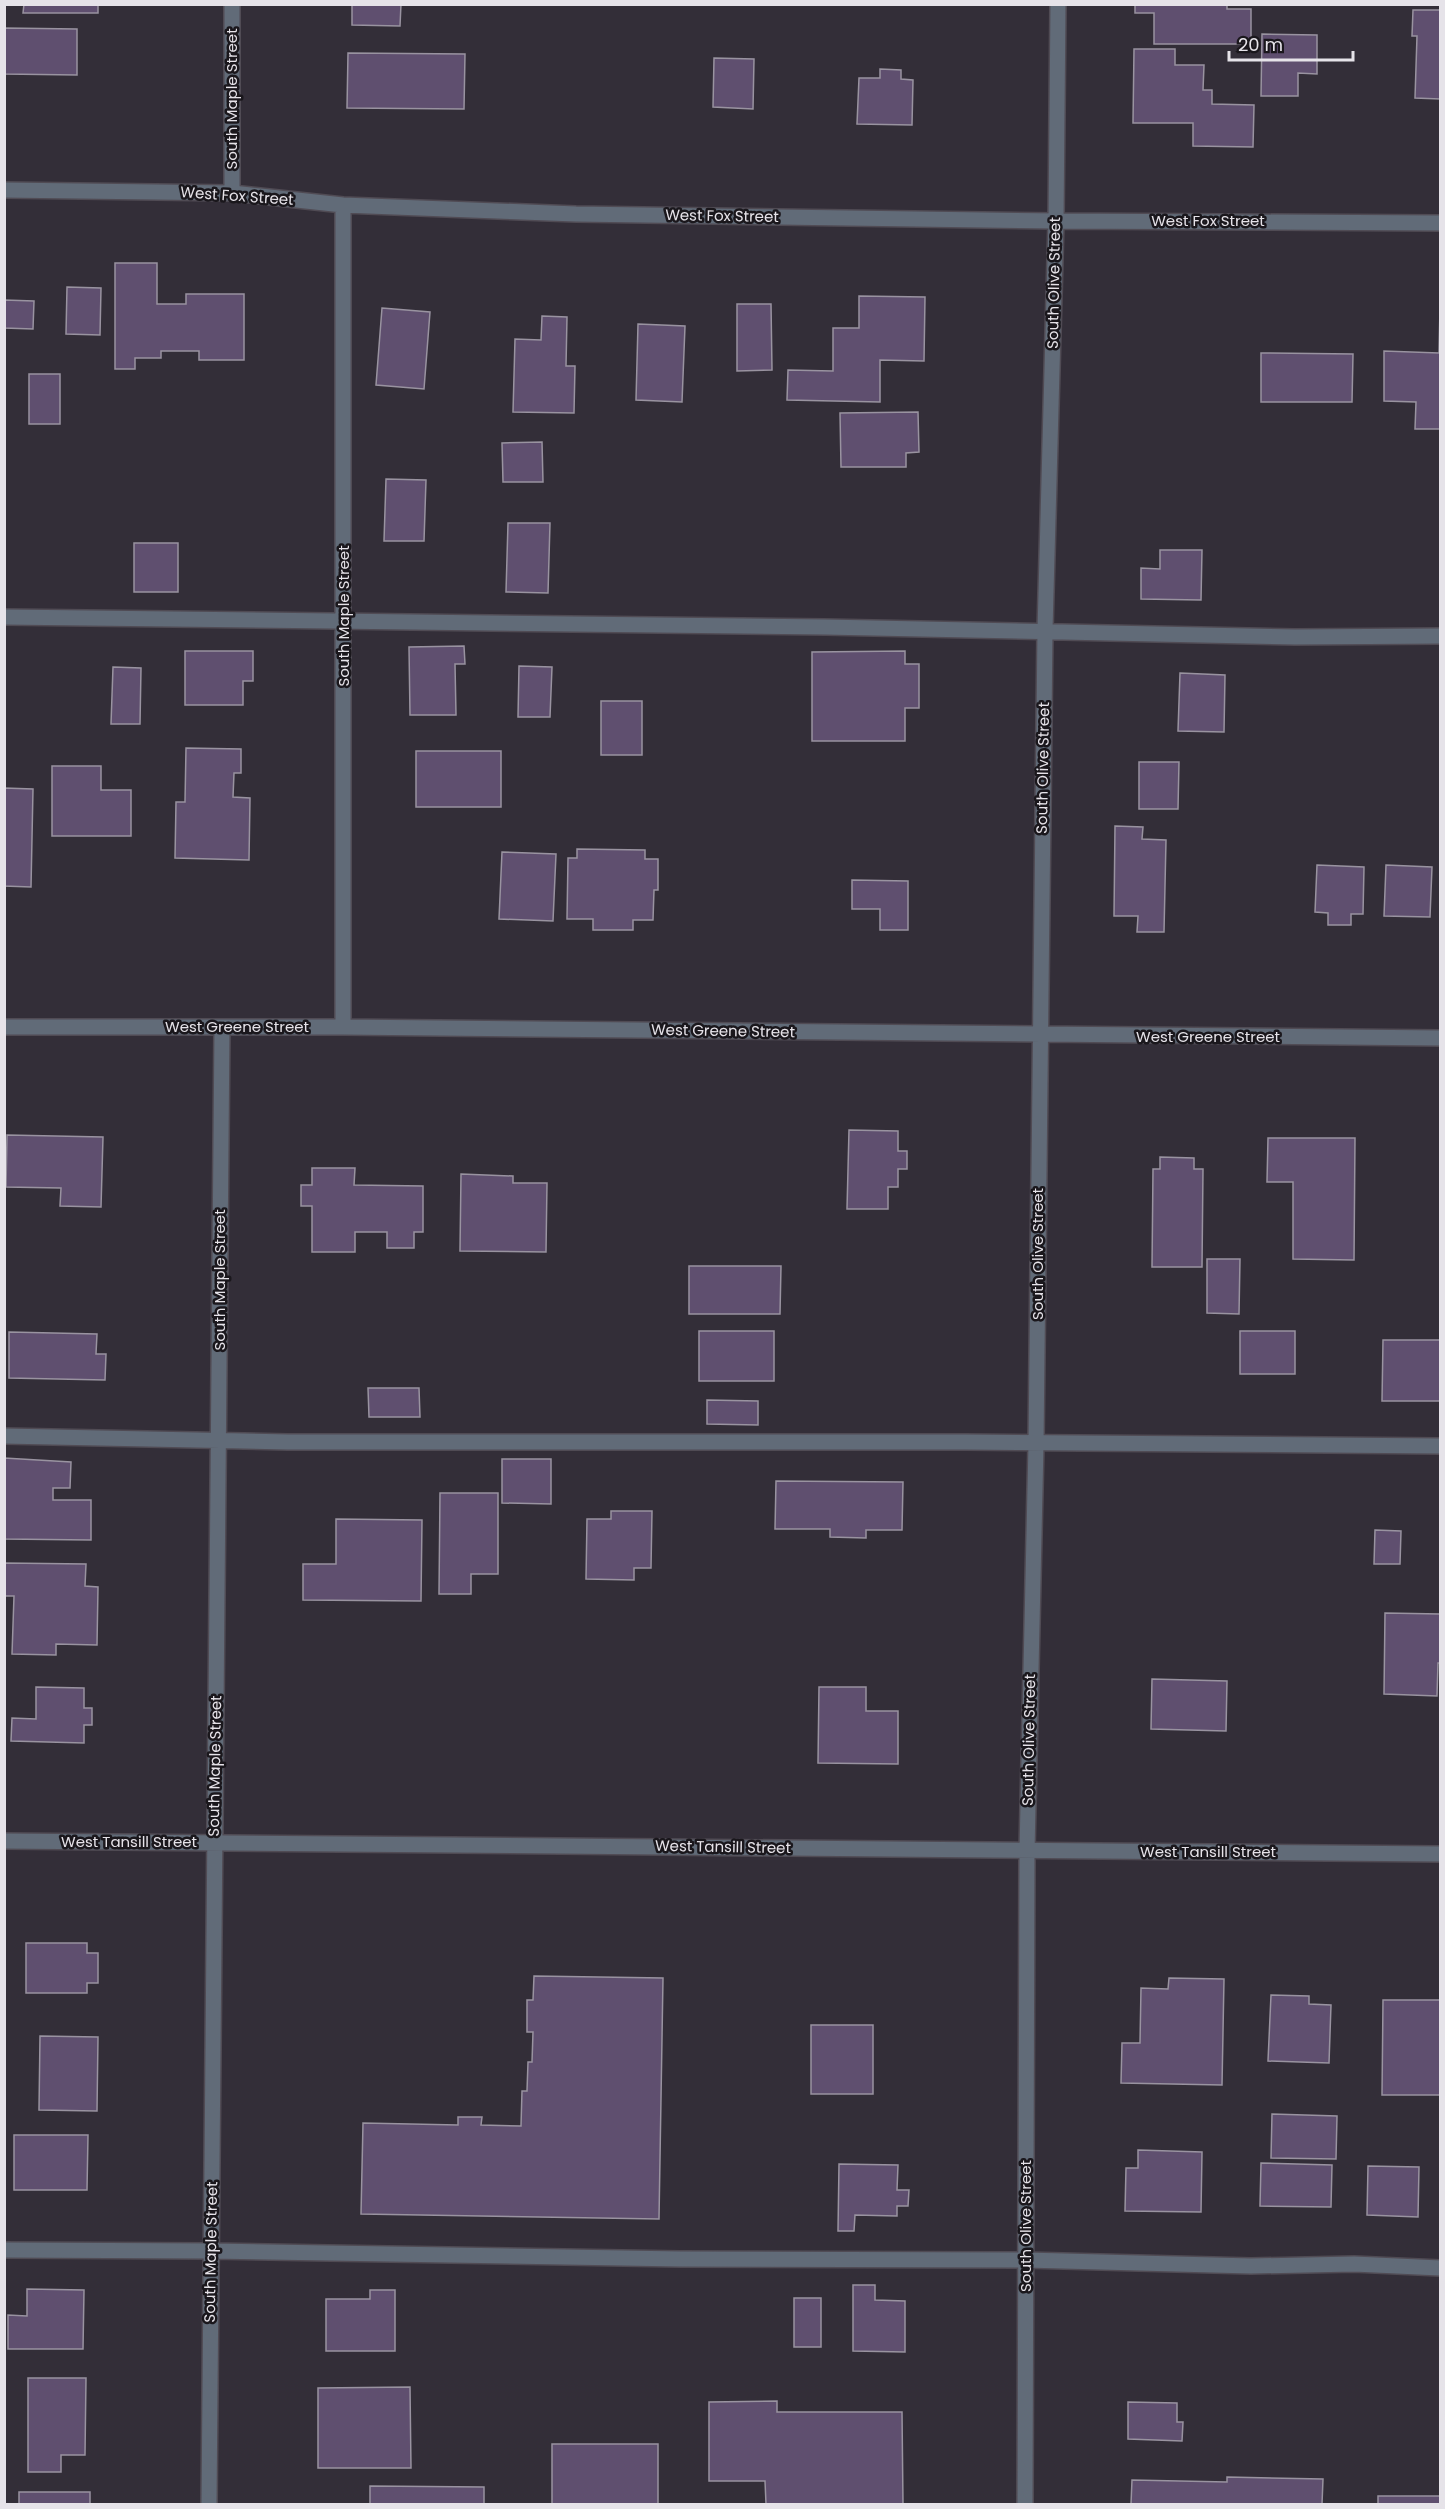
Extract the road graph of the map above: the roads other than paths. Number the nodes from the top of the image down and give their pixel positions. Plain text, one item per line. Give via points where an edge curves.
1 (232, 4) edge
2 (1058, 4) edge
3 (4, 190) edge
4 (231, 193) junction
5 (344, 205) junction
6 (1056, 221) junction
7 (1440, 223) edge
8 (4, 616) edge
9 (345, 622) junction
10 (1045, 630) junction
11 (1440, 636) edge
12 (4, 1027) edge
13 (344, 1027) junction
14 (222, 1028) junction
15 (1040, 1035) junction
16 (1440, 1038) edge
17 (4, 1436) edge
18 (219, 1439) junction
19 (1036, 1444) junction
20 (1440, 1446) edge
21 (4, 1841) edge
22 (214, 1842) junction
23 (1027, 1851) junction
24 (1440, 1854) edge
25 (4, 2250) edge
26 (212, 2251) junction
27 (1026, 2260) junction
28 (1440, 2268) edge
29 (209, 2505) edge
30 (1025, 2505) edge

1 - 4 street, South Maple Street
2 - 6 street, South Olive Street
3 - 4 street, West Fox Street
4 - 5 street, West Fox Street
5 - 6 street, West Fox Street via 576,214
5 - 9 street, South Maple Street
6 - 7 street, West Fox Street
6 - 10 street, South Olive Street
8 - 9 street
9 - 10 street
9 - 13 street, South Maple Street
10 - 11 street
10 - 15 street, South Olive Street
12 - 14 street, West Greene Street
13 - 14 street, West Greene Street
13 - 15 street, West Greene Street
14 - 18 street, South Maple Street
15 - 16 street, West Greene Street
15 - 19 street, South Olive Street
17 - 18 street
18 - 19 street
18 - 22 street, South Maple Street
19 - 20 street
19 - 23 street, South Olive Street
21 - 22 street, West Tansill Street
22 - 23 street, West Tansill Street
22 - 26 street, South Maple Street
23 - 24 street, West Tansill Street
23 - 27 street, South Olive Street
25 - 26 street
26 - 27 street
26 - 29 street, South Maple Street
27 - 28 street
27 - 30 street, South Olive Street

